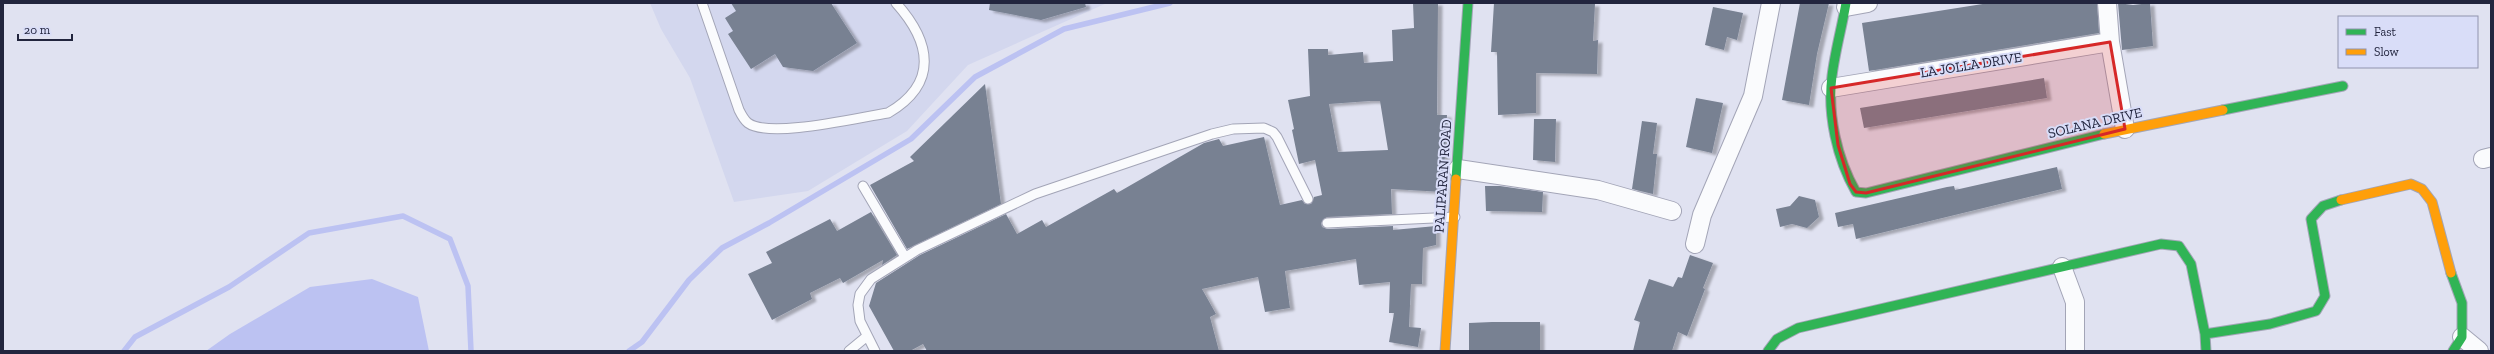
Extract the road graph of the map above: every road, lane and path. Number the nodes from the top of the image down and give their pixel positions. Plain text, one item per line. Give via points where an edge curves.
1 (702, 3) edge
2 (896, 3) edge
3 (1468, 3) edge
4 (1771, 3) edge
5 (1868, 3) edge
6 (2107, 3) edge
7 (1846, 5) edge
8 (2110, 42) junction
9 (2343, 86) dead end
10 (1831, 88) junction
11 (2126, 129) junction
12 (1458, 169) junction
13 (863, 186) dead end
14 (1308, 199) dead end
15 (1672, 211) dead end
16 (1455, 217) junction
17 (1326, 223) dead end
18 (1695, 244) dead end
19 (905, 257) junction
20 (2062, 267) junction
21 (2205, 334) junction
22 (866, 337) junction
23 (2458, 344) edge
24 (849, 351) edge
25 (875, 351) edge
26 (1445, 351) edge
27 (1768, 351) edge
28 (2075, 351) edge
29 (2206, 351) edge
30 (2479, 351) edge

1 - 2 lane via 739,110 748,123 771,129 805,127 888,113 900,106 923,77 926,62 921,44 905,13
3 - 12 street, PALIPARAN ROAD
4 - 18 street via 1753,96 1702,216
5 - 7 street
6 - 8 street
7 - 10 street
8 - 10 street, LA JOLLA DRIVE
8 - 11 street
9 - 11 street, SOLANA DRIVE
10 - 11 street, SOLANA DRIVE via 1838,145 1850,184 1856,192 1866,193
12 - 15 street via 1598,190
12 - 16 street, PALIPARAN ROAD
13 - 19 lane
14 - 19 lane via 1274,132 1264,128 1234,129 1035,194
16 - 17 lane
16 - 26 street, PALIPARAN ROAD
19 - 22 lane via 864,286 858,314
20 - 21 street via 2161,244 2179,246 2191,264
20 - 27 street via 1798,328 1777,338
20 - 28 street via 2075,302
21 - 23 street via 2277,323 2316,311 2325,296 2311,219 2323,206 2345,198 2411,184 2422,189 2432,202 2449,267 2462,303
21 - 29 street
22 - 24 lane
22 - 25 lane
23 - 30 street

